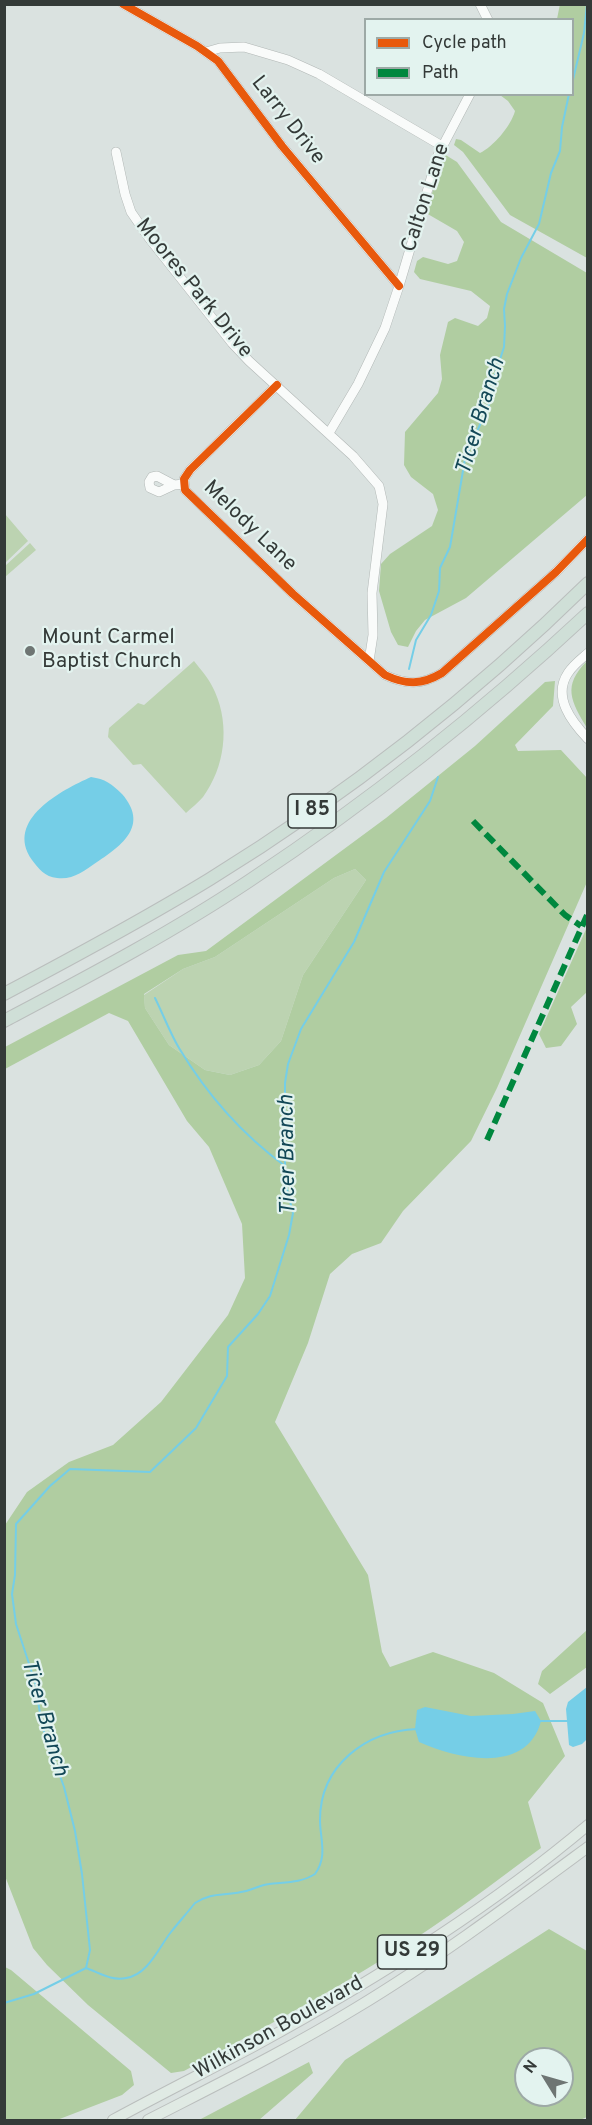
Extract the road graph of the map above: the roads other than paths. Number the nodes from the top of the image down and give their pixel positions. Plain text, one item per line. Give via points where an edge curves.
1 (123, 4) edge
2 (480, 4) edge
3 (487, 18) edge
4 (206, 52) junction
5 (469, 96) edge
6 (442, 146) junction
7 (116, 152) dead end
8 (399, 286) junction
9 (277, 385) junction
10 (329, 433) junction
11 (588, 539) edge
12 (588, 583) edge
13 (588, 613) edge
14 (588, 653) edge
15 (369, 661) junction
16 (588, 739) edge
17 (4, 994) edge
18 (4, 1021) edge
19 (586, 1830) edge
20 (588, 1847) edge
21 (165, 2092) junction
22 (172, 2108) junction
23 (112, 2121) edge
24 (148, 2121) edge

1 - 4 street, Larry Drive
2 - 3 street
4 - 6 street via 244,47 288,60 320,74
4 - 8 street, Larry Drive via 218,61 282,146
5 - 6 street, Calton Lane
6 - 8 street, Calton Lane
7 - 9 street, Moores Park Drive via 131,212 232,343
8 - 10 street, Calton Lane via 370,362
9 - 10 street, Moores Park Drive
9 - 15 street, Melody Lane via 179,485
10 - 15 street, Moores Park Drive via 373,477 382,497
11 - 15 street, Melody Lane via 556,572 432,679 403,683
12 - 17 highway, I 85 via 477,684 324,803 157,911
13 - 18 highway, I 85 via 452,733 325,829 166,932
14 - 16 street via 569,670 562,687 569,717
19 - 21 main road, Wilkinson Boulevard / US 29 via 391,1966
20 - 22 main road, Wilkinson Boulevard / US 29 via 466,1937 356,2008
21 - 22 main road
21 - 23 main road, Wilkinson Boulevard / US 29
22 - 24 main road, Wilkinson Boulevard / US 29

